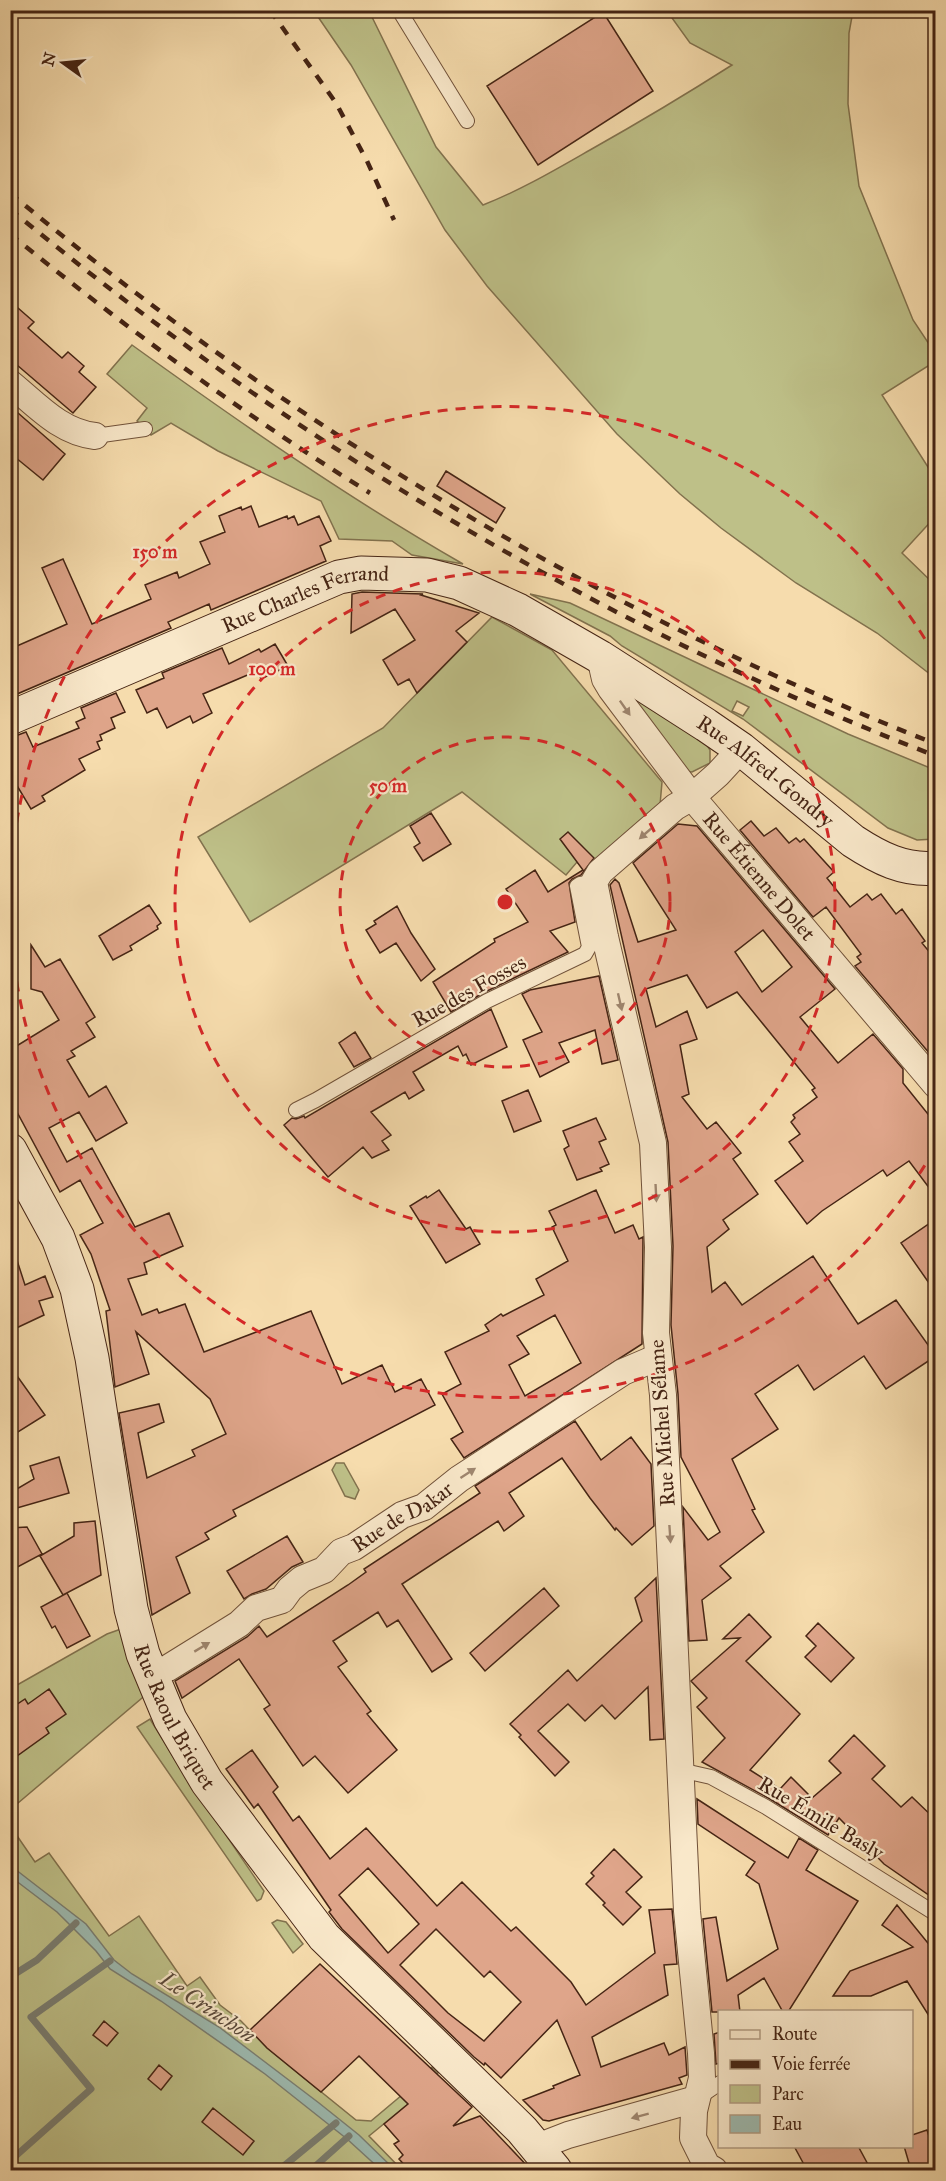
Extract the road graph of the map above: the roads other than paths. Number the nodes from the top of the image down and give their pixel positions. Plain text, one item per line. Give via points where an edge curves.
1 (399, 10) edge
2 (467, 122) dead end
3 (10, 383) edge
4 (145, 429) dead end
5 (95, 436) joint
6 (600, 657) junction
7 (10, 718) edge
8 (741, 749) junction
9 (692, 797) junction
10 (936, 868) edge
11 (594, 882) junction
12 (936, 1085) edge
13 (296, 1110) dead end
14 (10, 1150) edge
15 (658, 1357) junction
16 (150, 1674) junction
17 (680, 1770) junction
18 (936, 1914) edge
19 (718, 2084) edge
20 (696, 2099) junction
21 (546, 2159) edge
22 (706, 2169) edge

1 - 2 lane
3 - 5 street via 61,426 80,435
4 - 5 lane
6 - 7 street, Rue Charles Ferrand via 518,610 459,583 417,574 361,573 317,585
6 - 8 street, Rue Alfred-Gondry
6 -> 9 street, Rue Étienne Dolet via 611,689
8 - 9 street
8 - 10 street, Rue Alfred-Gondry via 870,852 900,865
9 -> 11 street via 600,872
9 - 12 street, Rue Étienne Dolet
11 - 13 lane, Rue des Fosses via 577,886 589,947 585,954 487,1001
11 -> 15 street, Rue Michel Sélame via 653,1143
14 - 16 street, Rue Raoul Briquet via 58,1238 77,1289 92,1358 127,1590
16 -> 15 street, Rue de Dakar via 168,1668 239,1624 256,1608 282,1599 302,1579 324,1570 341,1552 402,1515 424,1507 459,1479 623,1372
15 -> 17 street, Rue Michel Sélame
16 - 21 street, Rue Raoul Briquet via 170,1719 207,1782 324,1937
17 - 18 lane, Rue Émile Basly via 711,1777 766,1807
17 - 20 street, Rue Michel Sélame via 687,1911 701,2053 702,2078
19 - 20 lane
20 -> 21 street via 568,2135
20 - 22 street, Rue Michel Sélame via 693,2139

